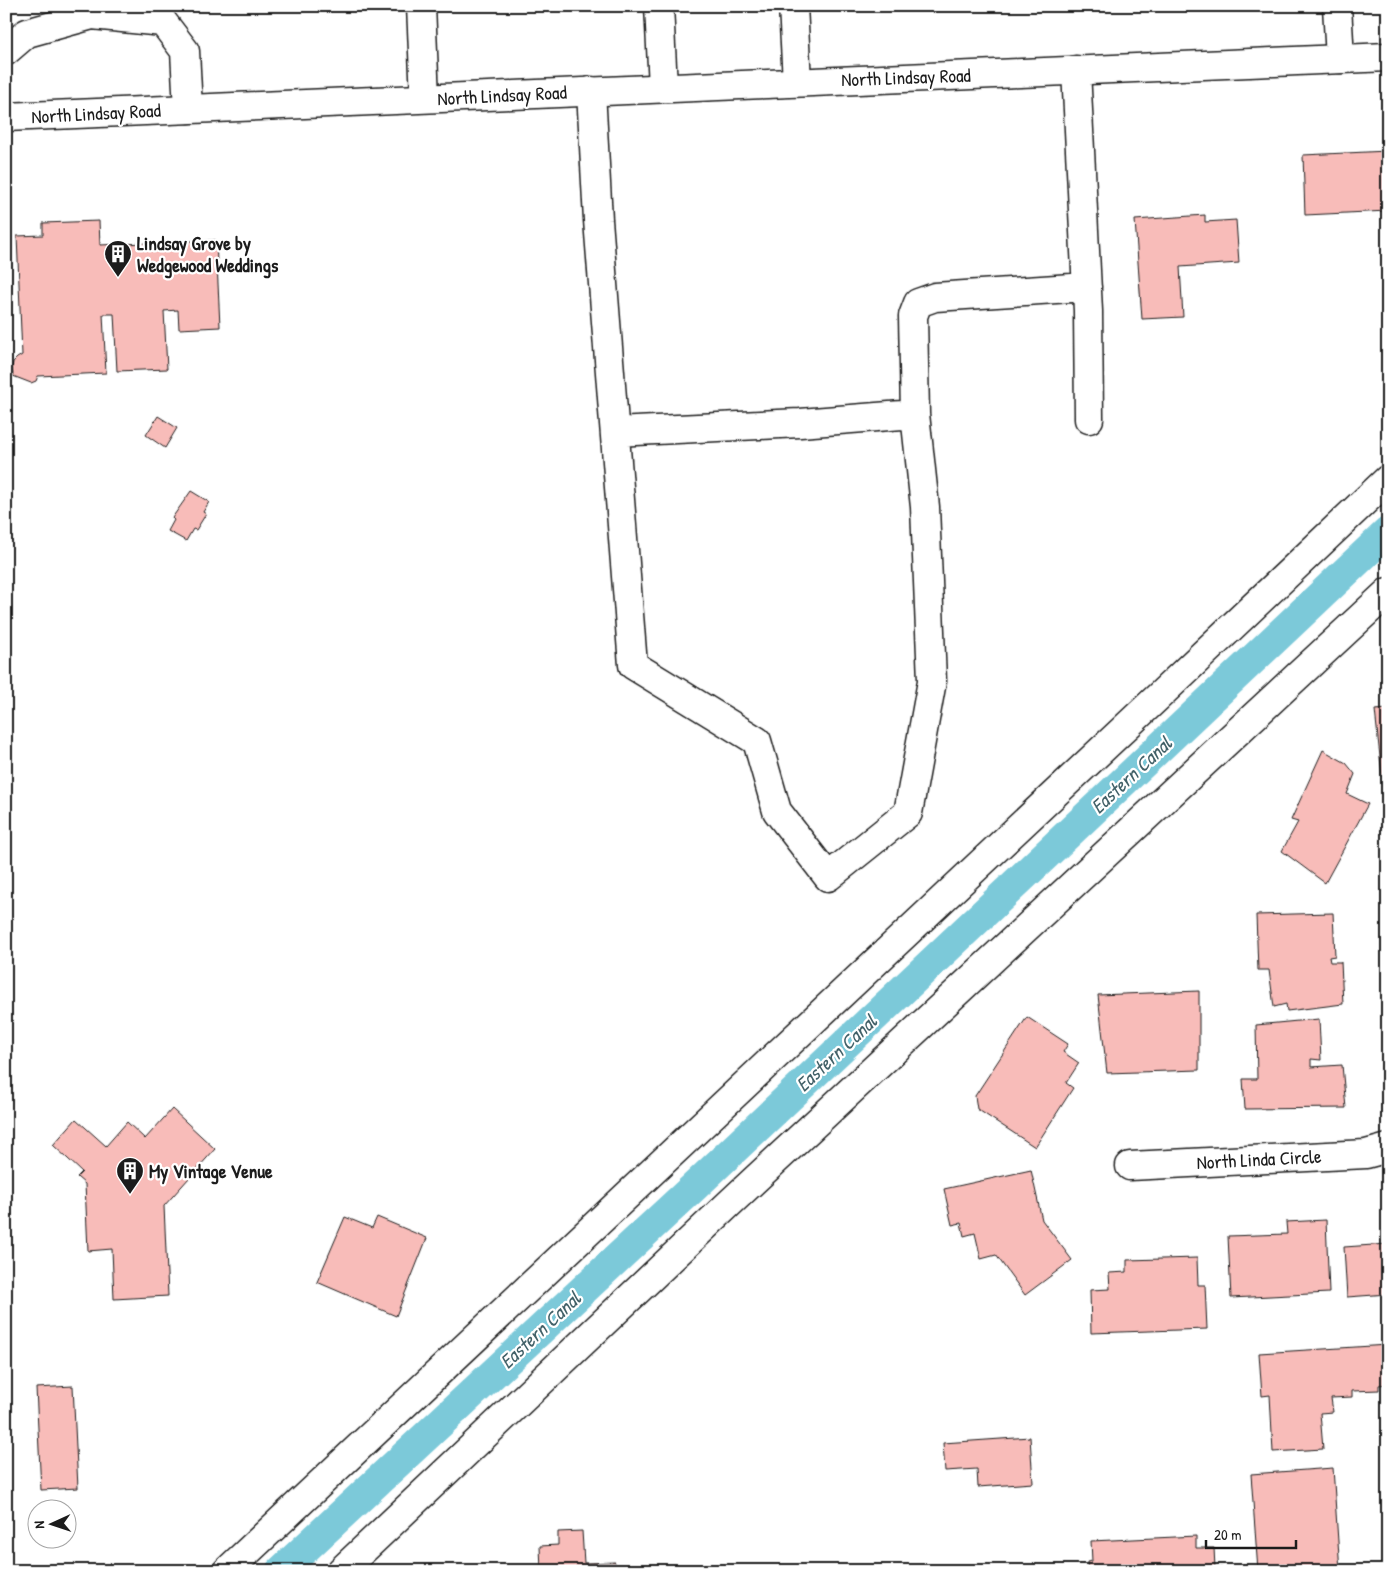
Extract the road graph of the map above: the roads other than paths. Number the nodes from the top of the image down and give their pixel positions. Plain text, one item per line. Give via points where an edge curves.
1 (422, 6) edge
2 (659, 6) edge
3 (793, 6) edge
4 (1337, 6) edge
5 (6, 51) edge
6 (1388, 57) edge
7 (1340, 59) junction
8 (1076, 70) junction
9 (798, 82) junction
10 (663, 87) junction
11 (591, 91) junction
12 (425, 98) junction
13 (188, 108) junction
14 (6, 117) edge
15 (1087, 287) junction
16 (914, 414) junction
17 (1089, 419) dead end
18 (615, 432) junction
19 (1388, 478) edge
20 (1388, 592) edge
21 (1388, 1148) edge
22 (1130, 1166) dead end
23 (227, 1571) edge
24 (341, 1571) edge

1 - 12 main road, North Lindsay Road
2 - 10 main road
3 - 9 main road
4 - 7 main road
5 - 13 main road via 27,33 92,15 163,22 185,51
6 - 7 main road, North Lindsay Road
7 - 8 main road, North Lindsay Road
8 - 9 main road, North Lindsay Road
8 - 15 main road
9 - 10 main road, North Lindsay Road
10 - 11 main road, North Lindsay Road
11 - 12 main road, North Lindsay Road
11 - 18 main road
12 - 13 main road, North Lindsay Road
13 - 14 main road, North Lindsay Road
15 - 16 main road via 935,297 918,303 913,316
15 - 17 main road
16 - 18 main road
16 - 18 main road via 925,507 932,681 908,813 828,877 777,811 757,741 633,665
19 - 23 main road
20 - 24 main road via 732,1201
21 - 22 main road, North Linda Circle via 1366,1154

